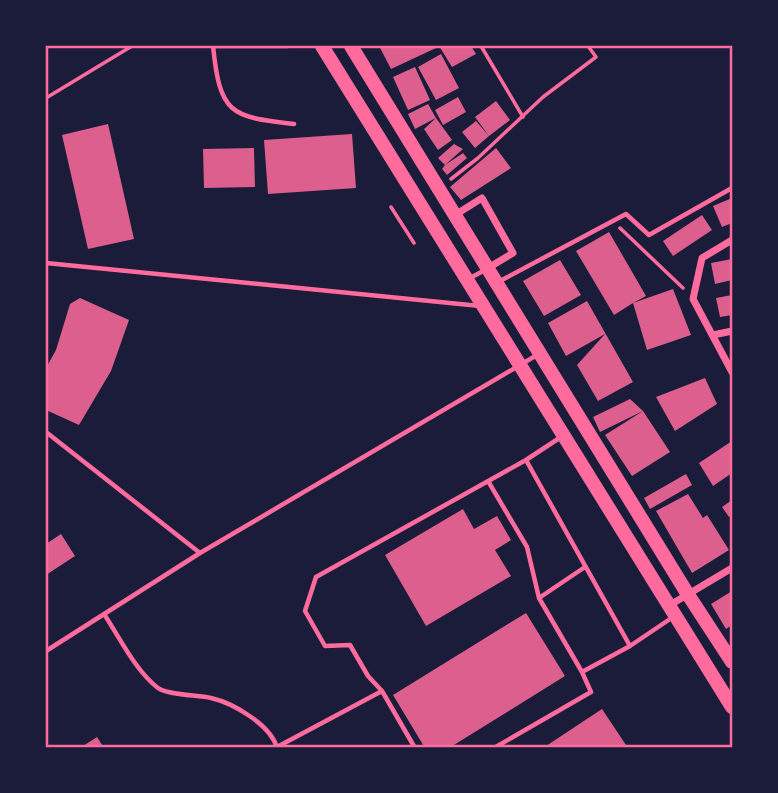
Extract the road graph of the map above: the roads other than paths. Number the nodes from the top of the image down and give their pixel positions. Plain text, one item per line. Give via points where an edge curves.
1 (213, 46) edge
2 (288, 46) edge
3 (322, 46) edge
4 (351, 46) edge
5 (294, 124) dead end
6 (733, 188) edge
7 (454, 215) junction
8 (733, 240) edge
9 (46, 263) edge
10 (488, 269) junction
11 (466, 280) junction
12 (496, 283) junction
13 (482, 306) junction
14 (733, 331) edge
15 (713, 335) junction
16 (540, 353) junction
17 (521, 364) junction
18 (733, 372) edge
19 (46, 432) edge
20 (564, 435) junction
21 (526, 460) junction
22 (488, 481) junction
23 (200, 553) junction
24 (585, 567) junction
25 (733, 568) edge
26 (687, 593) junction
27 (539, 598) junction
28 (673, 610) junction
29 (104, 614) junction
30 (630, 646) junction
31 (46, 651) edge
32 (733, 662) edge
33 (582, 672) junction
34 (727, 686) edge
35 (382, 691) junction
36 (733, 707) edge
37 (277, 747) edge
38 (415, 747) edge
39 (494, 747) edge

1 - 2 lane
1 - 5 lane via 216,79 231,109 254,120
3 - 11 main road
4 - 7 main road
6 - 12 lane via 649,234 625,214
7 - 10 main road
7 - 10 street via 482,198 513,253
8 - 15 street via 702,258 693,299
9 - 13 lane
10 - 11 lane
10 - 12 main road
11 - 13 main road
12 - 16 main road
13 - 17 main road
14 - 15 street
15 - 18 street
16 - 17 lane
16 - 26 main road
17 - 20 main road
17 - 23 lane
19 - 23 lane
20 - 21 lane
20 - 28 main road
21 - 22 lane
21 - 24 lane
22 - 27 lane via 527,547
22 - 35 lane via 316,577 306,611 325,646 350,645
23 - 29 lane
24 - 27 lane
24 - 30 lane
25 - 26 street
26 - 28 street
26 - 32 main road
27 - 33 lane
28 - 30 lane
28 - 34 main road
29 - 31 lane
29 - 37 lane via 160,690 214,699 246,714 273,734
30 - 33 lane
33 - 39 lane via 591,692
34 - 36 main road
35 - 37 lane
35 - 38 lane

